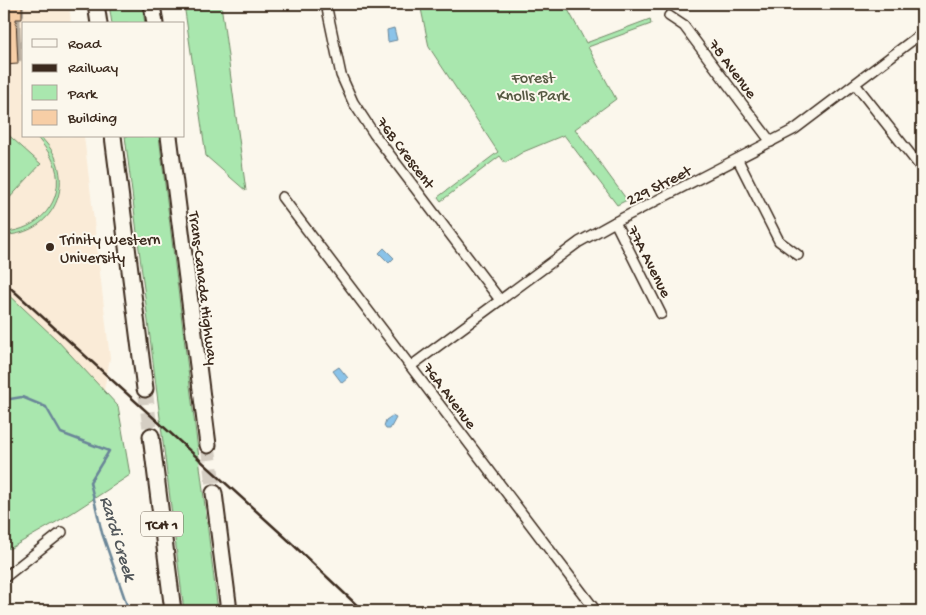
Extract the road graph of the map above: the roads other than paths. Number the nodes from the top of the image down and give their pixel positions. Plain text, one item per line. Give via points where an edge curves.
1 (96, 4) edge
2 (152, 4) edge
3 (326, 4) edge
4 (669, 16) dead end
5 (99, 22) edge
6 (155, 22) edge
7 (922, 33) edge
8 (855, 84) junction
9 (113, 138) edge
10 (169, 138) edge
11 (771, 142) junction
12 (738, 160) junction
13 (922, 170) edge
14 (282, 197) dead end
15 (615, 222) junction
16 (798, 255) dead end
17 (500, 300) junction
18 (661, 314) dead end
19 (411, 366) junction
20 (145, 390) tunnel mouth
21 (151, 436) tunnel mouth
22 (208, 445) tunnel mouth
23 (214, 493) tunnel mouth
24 (62, 532) dead end
25 (4, 578) edge
26 (173, 611) edge
27 (229, 611) edge
28 (596, 611) edge

1 - 5 highway
2 - 6 highway
3 - 17 street, 76B Crescent via 339,67 353,102
4 - 11 street, 78 Avenue via 684,26
7 - 8 street, 229 Street
8 - 11 street, 229 Street via 795,129
8 - 13 street
9 - 20 highway
10 - 22 highway, Trans-Canada Highway
11 - 12 street, 229 Street
12 - 15 street, 229 Street
12 - 16 street via 779,241
14 - 19 street, 76A Avenue
15 - 17 street, 229 Street via 579,242
15 - 18 street, 77A Avenue
17 - 19 street, 229 Street
19 - 28 street, 76A Avenue
21 - 26 highway, TCH 1
23 - 27 highway
24 - 25 street

